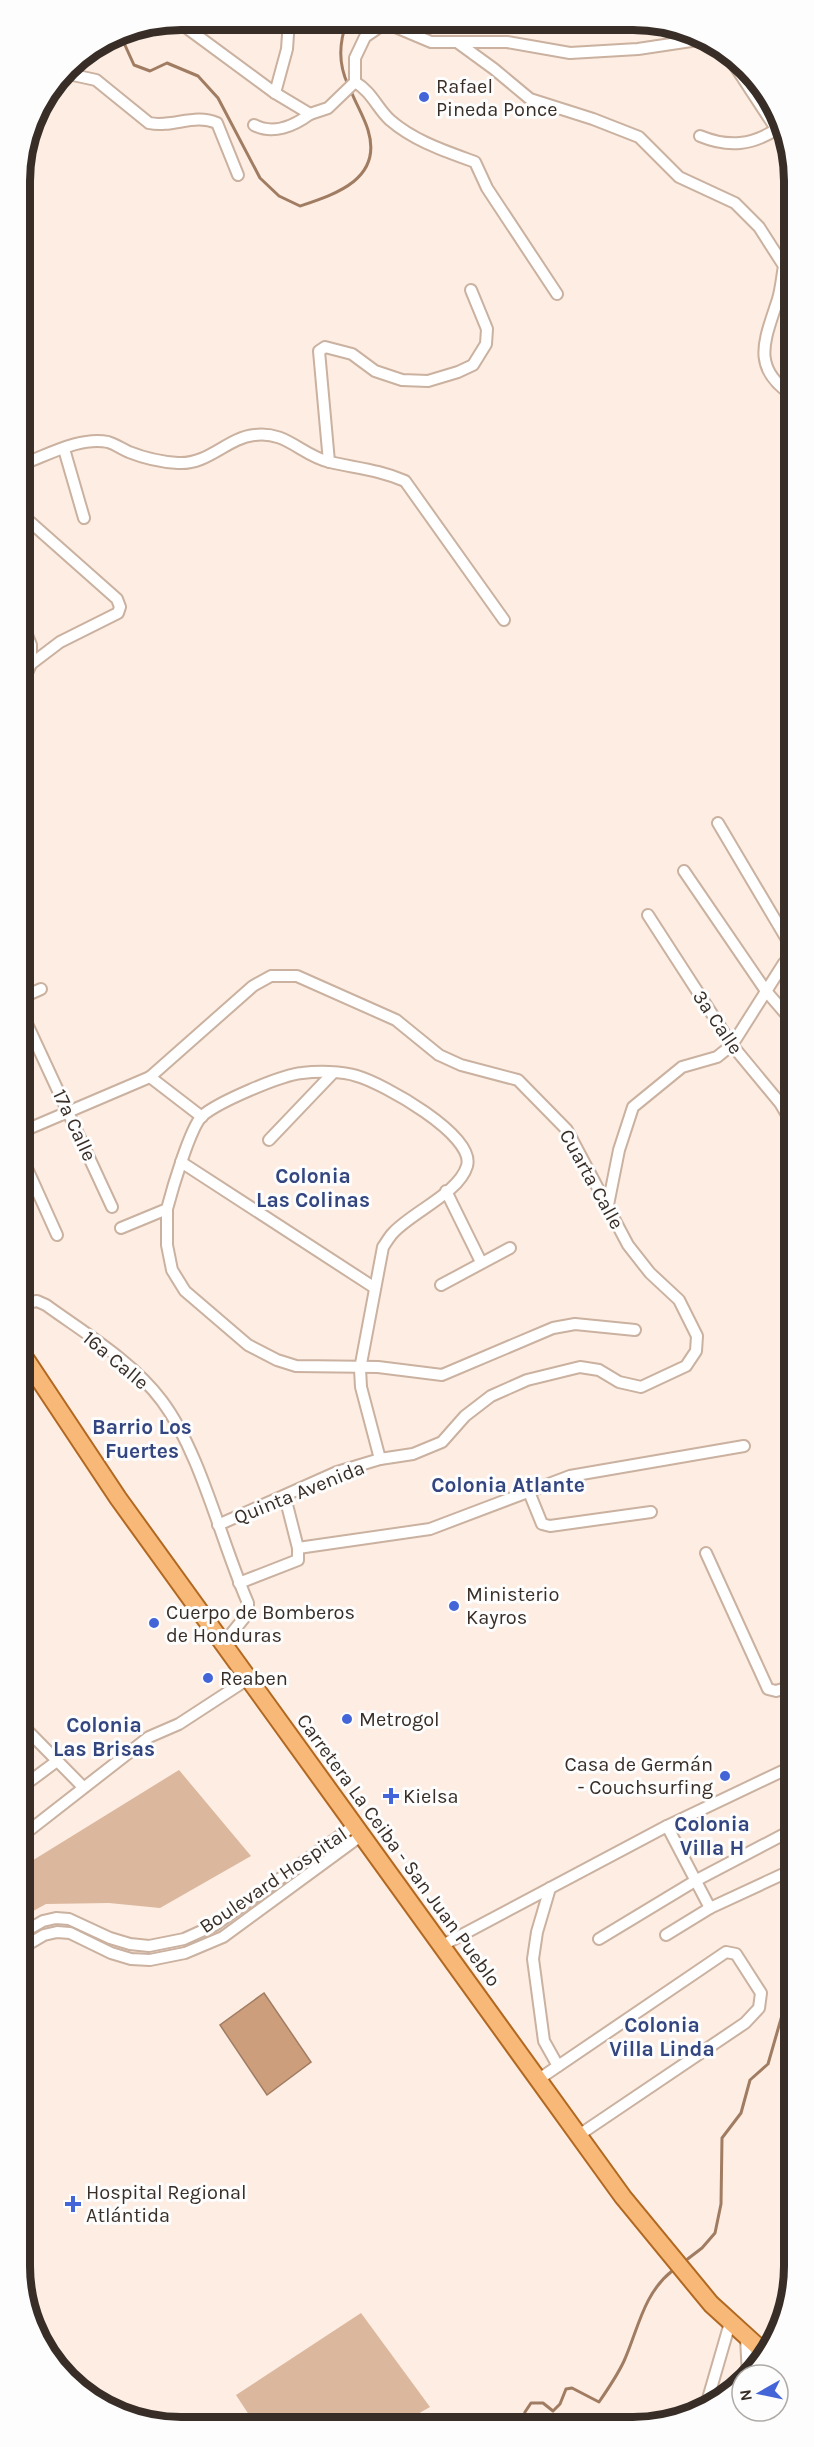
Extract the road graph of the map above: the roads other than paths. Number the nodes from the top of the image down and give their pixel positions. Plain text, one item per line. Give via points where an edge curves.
1 (190, 30) edge
2 (288, 30) edge
3 (375, 30) edge
4 (407, 30) edge
5 (689, 41) edge
6 (457, 42) junction
7 (73, 75) edge
8 (741, 76) edge
9 (353, 85) junction
10 (275, 93) junction
11 (310, 114) junction
12 (770, 118) edge
13 (254, 125) dead end
14 (775, 130) edge
15 (700, 136) dead end
16 (238, 174) dead end
17 (784, 266) edge
18 (784, 266) edge
19 (471, 290) dead end
20 (556, 294) dead end
21 (784, 389) edge
22 (64, 449) junction
23 (30, 461) edge
24 (329, 462) junction
25 (84, 518) dead end
26 (30, 522) edge
27 (504, 620) dead end
28 (30, 643) edge
29 (31, 664) joint
30 (718, 823) dead end
31 (684, 871) dead end
32 (648, 915) dead end
33 (784, 934) edge
34 (784, 963) edge
35 (41, 989) dead end
36 (766, 991) junction
37 (30, 994) edge
38 (784, 1012) edge
39 (30, 1030) edge
40 (732, 1045) junction
41 (332, 1074) junction
42 (150, 1077) junction
43 (784, 1110) edge
44 (69, 1113) junction
45 (202, 1117) junction
46 (30, 1128) edge
47 (269, 1140) dead end
48 (181, 1162) junction
49 (30, 1175) edge
50 (446, 1191) junction
51 (608, 1205) junction
52 (112, 1207) dead end
53 (167, 1209) junction
54 (121, 1228) dead end
55 (57, 1235) dead end
56 (510, 1248) dead end
57 (481, 1262) junction
58 (441, 1285) dead end
59 (375, 1288) junction
60 (30, 1302) edge
61 (635, 1330) dead end
62 (696, 1351) joint
63 (30, 1366) edge
64 (360, 1369) junction
65 (744, 1446) dead end
66 (380, 1459) junction
67 (529, 1492) junction
68 (285, 1497) junction
69 (651, 1512) dead end
70 (218, 1525) junction
71 (298, 1548) junction
72 (706, 1553) dead end
73 (239, 1583) junction
74 (223, 1644) junction
75 (248, 1679) junction
76 (784, 1689) edge
77 (30, 1733) edge
78 (57, 1761) junction
79 (784, 1771) edge
80 (30, 1781) edge
81 (83, 1786) junction
82 (667, 1826) junction
83 (30, 1829) edge
84 (358, 1830) junction
85 (784, 1834) edge
86 (784, 1874) edge
87 (695, 1881) junction
88 (550, 1888) junction
89 (710, 1908) junction
90 (30, 1929) edge
91 (666, 1935) dead end
92 (599, 1939) dead end
93 (30, 1943) edge
94 (441, 1947) junction
95 (558, 2066) junction
96 (539, 2079) junction
97 (579, 2135) junction
98 (730, 2323) junction
99 (746, 2338) junction
100 (760, 2349) edge
101 (747, 2363) edge
102 (708, 2397) edge

1 - 10 street
2 - 10 street
3 - 9 street via 365,37 355,58
4 - 6 street via 431,42
5 - 6 street via 570,53 507,42
6 - 18 street via 530,99 639,137 679,177 735,203 759,227
7 - 16 street via 96,80 149,123 198,118 217,123
8 - 12 street
9 - 11 street via 328,108
9 - 20 street via 370,93 389,119 417,138 475,162 493,198
10 - 11 street
11 - 13 street via 292,126 263,130
14 - 15 street via 758,141 746,142 730,143
17 - 21 street via 763,349 771,379
19 - 24 street via 486,329 486,344 473,365 458,372 411,382 375,371 352,354 325,347 319,351
22 - 23 street
22 - 24 street via 108,442 181,464 203,459 235,440 273,434
22 - 25 street
24 - 27 street via 385,472 405,481
26 - 29 street via 117,599 120,606 118,613 60,642
28 - 29 street
30 - 33 street
31 - 36 street
32 - 40 street, 3a Calle
34 - 36 street
35 - 37 street
36 - 38 street
36 - 40 street
39 - 44 street, 17a Calle
40 - 43 street, 3a Calle
40 - 51 street via 717,1057 682,1067 633,1107
41 - 45 street via 303,1073 276,1078
41 - 47 street
41 - 50 street via 356,1075 392,1093 447,1128 465,1146 468,1157 464,1172
42 - 44 street
42 - 45 street
42 - 51 street, Cuarta Calle via 253,986 271,976 297,976 396,1020 439,1055 518,1080 567,1130
44 - 46 street
44 - 52 street, 17a Calle
45 - 48 street
48 - 53 street
48 - 59 street
49 - 55 street
50 - 57 street
50 - 59 street via 394,1232 383,1247
51 - 62 street, Cuarta Calle via 628,1245 689,1316 697,1335
53 - 54 street
53 - 64 street via 172,1270 185,1291 216,1319 248,1345 277,1360 296,1366
56 - 57 street
57 - 58 street
59 - 64 street
60 - 70 street, 16a Calle via 46,1305 146,1383 175,1420
61 - 64 street via 575,1324 553,1328 442,1375 378,1367
62 - 66 street, Quinta Avenida via 686,1366 641,1387 619,1382 599,1370 580,1368 527,1380 491,1396 465,1416 442,1442 413,1454
63 - 74 main road, Carretera La Ceiba - San Juan Pueblo via 118,1498
64 - 66 street
65 - 67 street via 570,1476
66 - 68 street, Quinta Avenida via 337,1472
67 - 69 street via 542,1524 550,1526
67 - 71 street via 430,1529
68 - 70 street, Quinta Avenida
68 - 71 street
70 - 73 street, 16a Calle
71 - 73 street via 295,1562
72 - 76 street via 768,1689
73 - 74 street, 16a Calle via 248,1613
74 - 75 main road, Carretera La Ceiba - San Juan Pueblo
75 - 81 street via 179,1724 149,1737
75 - 84 main road, Carretera La Ceiba - San Juan Pueblo
77 - 78 street
78 - 80 street
78 - 81 street
79 - 82 street
81 - 83 street
82 - 87 street
82 - 88 street
84 - 90 street, Boulevard Hospital via 215,1926 184,1939 149,1946 130,1944 69,1919 56,1918
84 - 93 street, Boulevard Hospital via 223,1937 185,1953 150,1960 131,1959 70,1933 57,1932
84 - 94 main road, Carretera La Ceiba - San Juan Pueblo
85 - 87 street
86 - 89 street
87 - 89 street
87 - 92 street
88 - 94 street
88 - 95 street via 533,1959 544,2041
89 - 91 street
94 - 96 main road, Carretera La Ceiba - San Juan Pueblo
95 - 96 street
95 - 97 street via 726,1952 736,1954 761,1993 759,2008 745,2023
96 - 97 main road, Carretera La Ceiba - San Juan Pueblo
97 - 98 main road, Carretera La Ceiba - San Juan Pueblo via 672,2259
98 - 99 main road, Carretera La Ceiba - San Juan Pueblo
98 - 102 street
99 - 100 main road, Carretera La Ceiba - San Juan Pueblo
99 - 101 street

